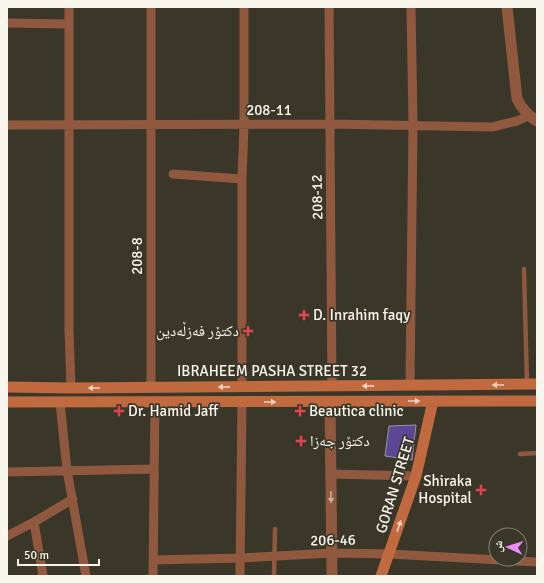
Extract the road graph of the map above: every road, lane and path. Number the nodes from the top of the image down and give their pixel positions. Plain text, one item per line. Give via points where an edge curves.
1 (69, 7) edge
2 (151, 7) edge
3 (244, 7) edge
4 (329, 7) edge
5 (410, 7) edge
6 (507, 7) edge
7 (7, 23) edge
8 (69, 24) junction
9 (533, 118) edge
10 (151, 124) junction
11 (330, 124) junction
12 (413, 124) junction
13 (7, 125) edge
14 (244, 125) junction
15 (70, 126) junction
16 (173, 174) dead end
17 (242, 179) junction
18 (524, 269) dead end
19 (532, 384) edge
20 (410, 385) junction
21 (332, 386) junction
22 (7, 387) edge
23 (242, 387) junction
24 (71, 388) junction
25 (151, 388) junction
26 (7, 402) edge
27 (60, 402) junction
28 (242, 402) junction
29 (330, 402) junction
30 (433, 402) junction
31 (537, 402) edge
32 (155, 403) junction
33 (537, 453) edge
34 (520, 454) dead end
35 (154, 469) junction
36 (67, 470) junction
37 (7, 472) edge
38 (330, 474) junction
39 (416, 476) junction
40 (73, 499) junction
41 (34, 522) junction
42 (275, 529) dead end
43 (7, 536) edge
44 (332, 552) junction
45 (389, 554) junction
46 (274, 556) junction
47 (240, 558) junction
48 (153, 560) junction
49 (537, 562) edge
50 (43, 576) edge
51 (86, 576) edge
52 (153, 576) edge
53 (240, 576) edge
54 (274, 576) edge
55 (332, 576) edge
56 (382, 576) edge

1 - 8 street
2 - 10 street, 208-8
3 - 14 street
4 - 11 street, 208-12
5 - 12 street
6 - 9 street via 516,90 520,104
7 - 8 street
8 - 15 street
9 - 12 street, 208-11 via 492,127
10 - 14 street, 208-11
10 - 15 street, 208-11
10 - 25 street, 208-8
11 - 12 street, 208-11
11 - 14 street, 208-11
11 - 21 street, 208-12
12 - 20 street
13 - 15 street, 208-11
14 - 17 street
15 - 24 street
16 - 17 street
17 - 23 street
18 - 19 lane
19 -> 20 main road, IBRAHEEM PASHA STREET 32
20 -> 21 main road, IBRAHEEM PASHA STREET 32
21 - 23 main road, IBRAHEEM PASHA STREET 32
22 - 24 main road, IBRAHEEM PASHA STREET 32
23 -> 25 main road, IBRAHEEM PASHA STREET 32
25 -> 24 main road, IBRAHEEM PASHA STREET 32
26 - 27 main road, IBRAHEEM PASHA STREET 32
27 - 32 main road, IBRAHEEM PASHA STREET 32
27 - 36 street
28 -> 29 main road, IBRAHEEM PASHA STREET 32
28 - 32 main road, IBRAHEEM PASHA STREET 32
28 - 47 street
29 -> 30 main road, IBRAHEEM PASHA STREET 32
29 - 38 street
30 - 31 main road, IBRAHEEM PASHA STREET 32
30 - 39 main road, GORAN STREET
32 - 35 street
33 - 34 lane
35 - 36 street
35 - 48 street
36 - 37 street
36 - 40 street
38 - 39 street
38 -> 44 street
45 -> 39 main road, GORAN STREET
40 - 41 street
40 - 51 street
41 - 43 street
41 - 50 street
42 - 46 lane
44 - 45 street, 206-46
44 - 46 street, 206-46
44 - 55 street
45 - 49 street, 206-46
45 - 56 main road, GORAN STREET
46 - 47 street, 206-46
46 - 54 lane
47 - 48 street, 206-46
47 - 53 street
48 - 52 street

